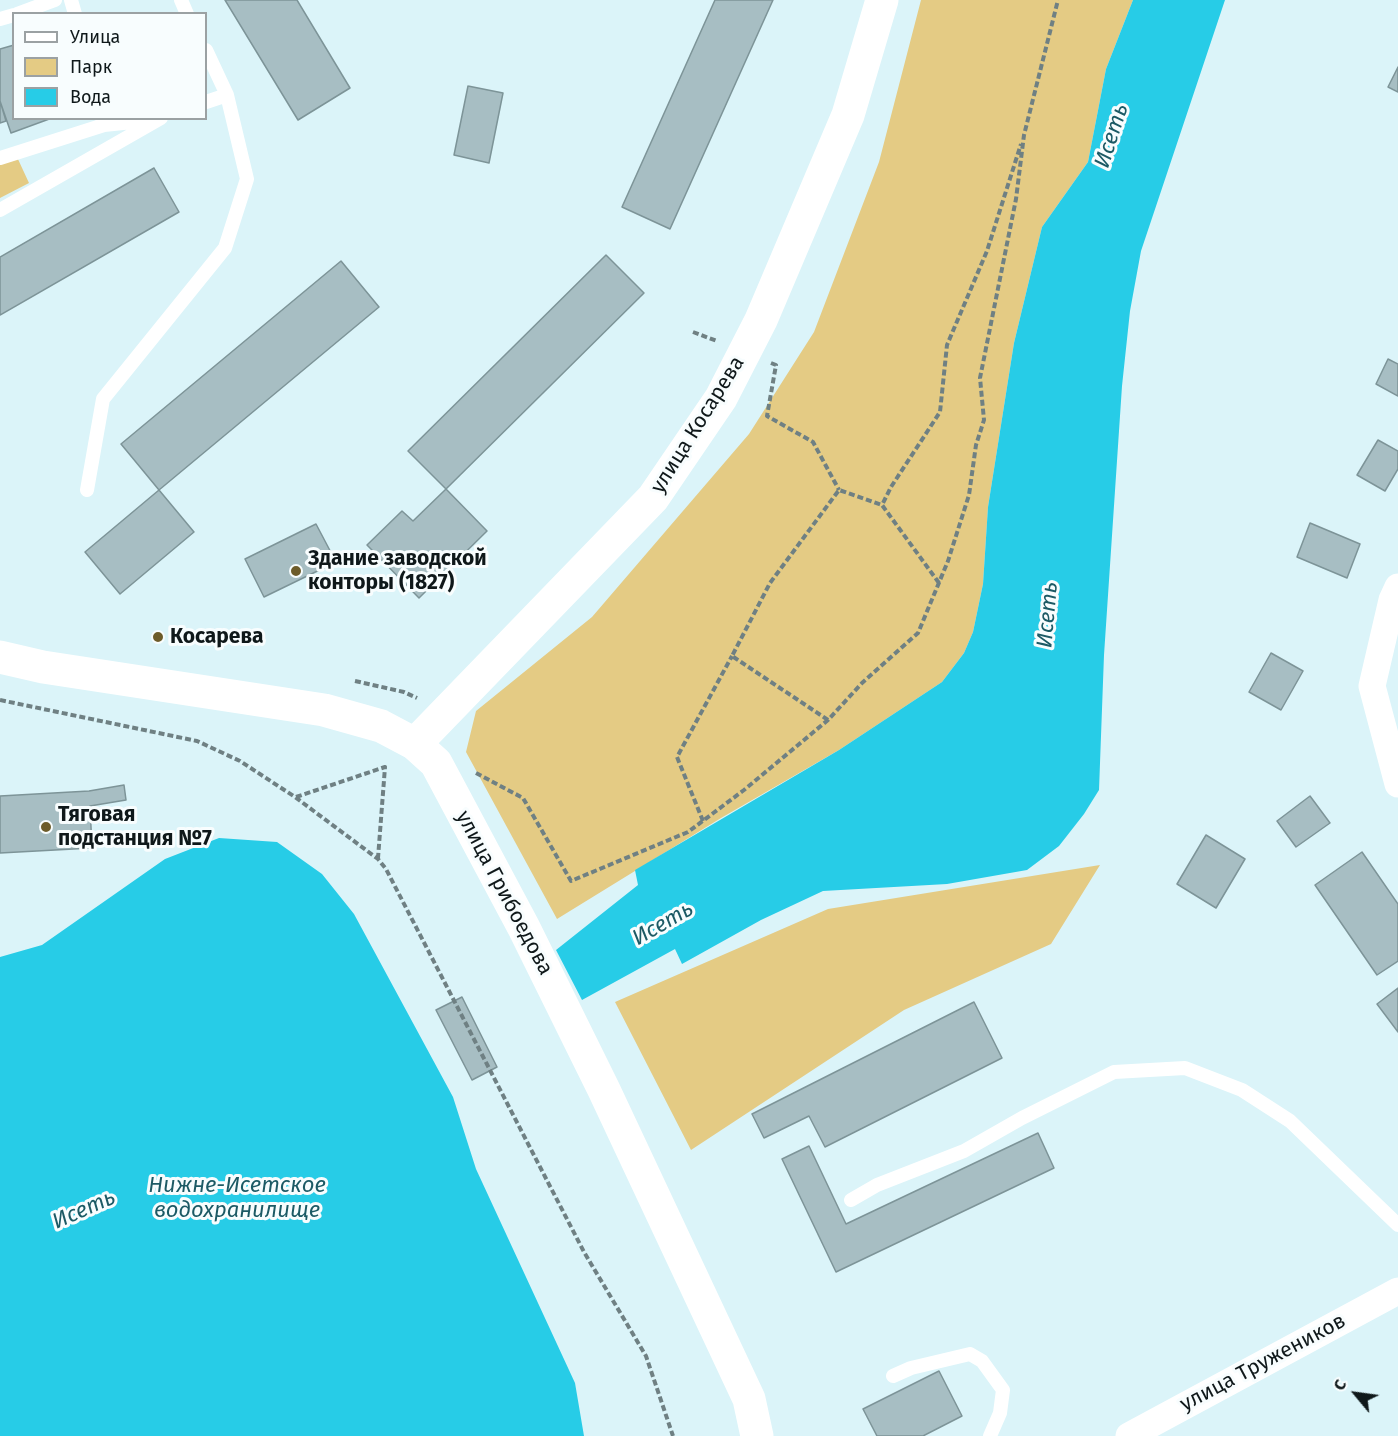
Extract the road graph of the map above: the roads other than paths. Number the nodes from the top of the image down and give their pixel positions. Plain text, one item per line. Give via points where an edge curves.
1 (55, 0) edge
2 (882, 0) edge
3 (21, 12) edge
4 (207, 52) edge
5 (227, 95) junction
6 (207, 102) edge
7 (141, 120) edge
8 (158, 120) edge
9 (103, 122) edge
10 (0, 158) edge
11 (0, 210) edge
12 (87, 490) dead end
13 (1398, 587) edge
14 (0, 657) edge
15 (415, 744) junction
16 (1398, 784) edge
17 (851, 1200) dead end
18 (1398, 1225) edge
19 (1398, 1291) edge
20 (893, 1376) dead end
21 (757, 1436) edge
22 (990, 1436) edge
23 (1129, 1436) edge

1 - 3 lane
2 - 15 main road, улица Косарева via 848,115 760,320 721,398 653,498
4 - 5 lane
5 - 6 lane
5 - 12 lane via 247,179 225,248 103,399
7 - 9 lane
8 - 11 lane
9 - 10 lane
13 - 16 street via 1372,686
14 - 15 main road, улица Грибоедова via 324,710 381,726
15 - 21 main road, улица Грибоедова via 436,763 524,928 748,1399
17 - 18 lane via 878,1185 964,1151 1114,1072 1185,1068 1242,1089 1290,1121
19 - 23 street, улица Тружеников
20 - 22 lane via 970,1354 982,1361 1003,1390 1000,1413

